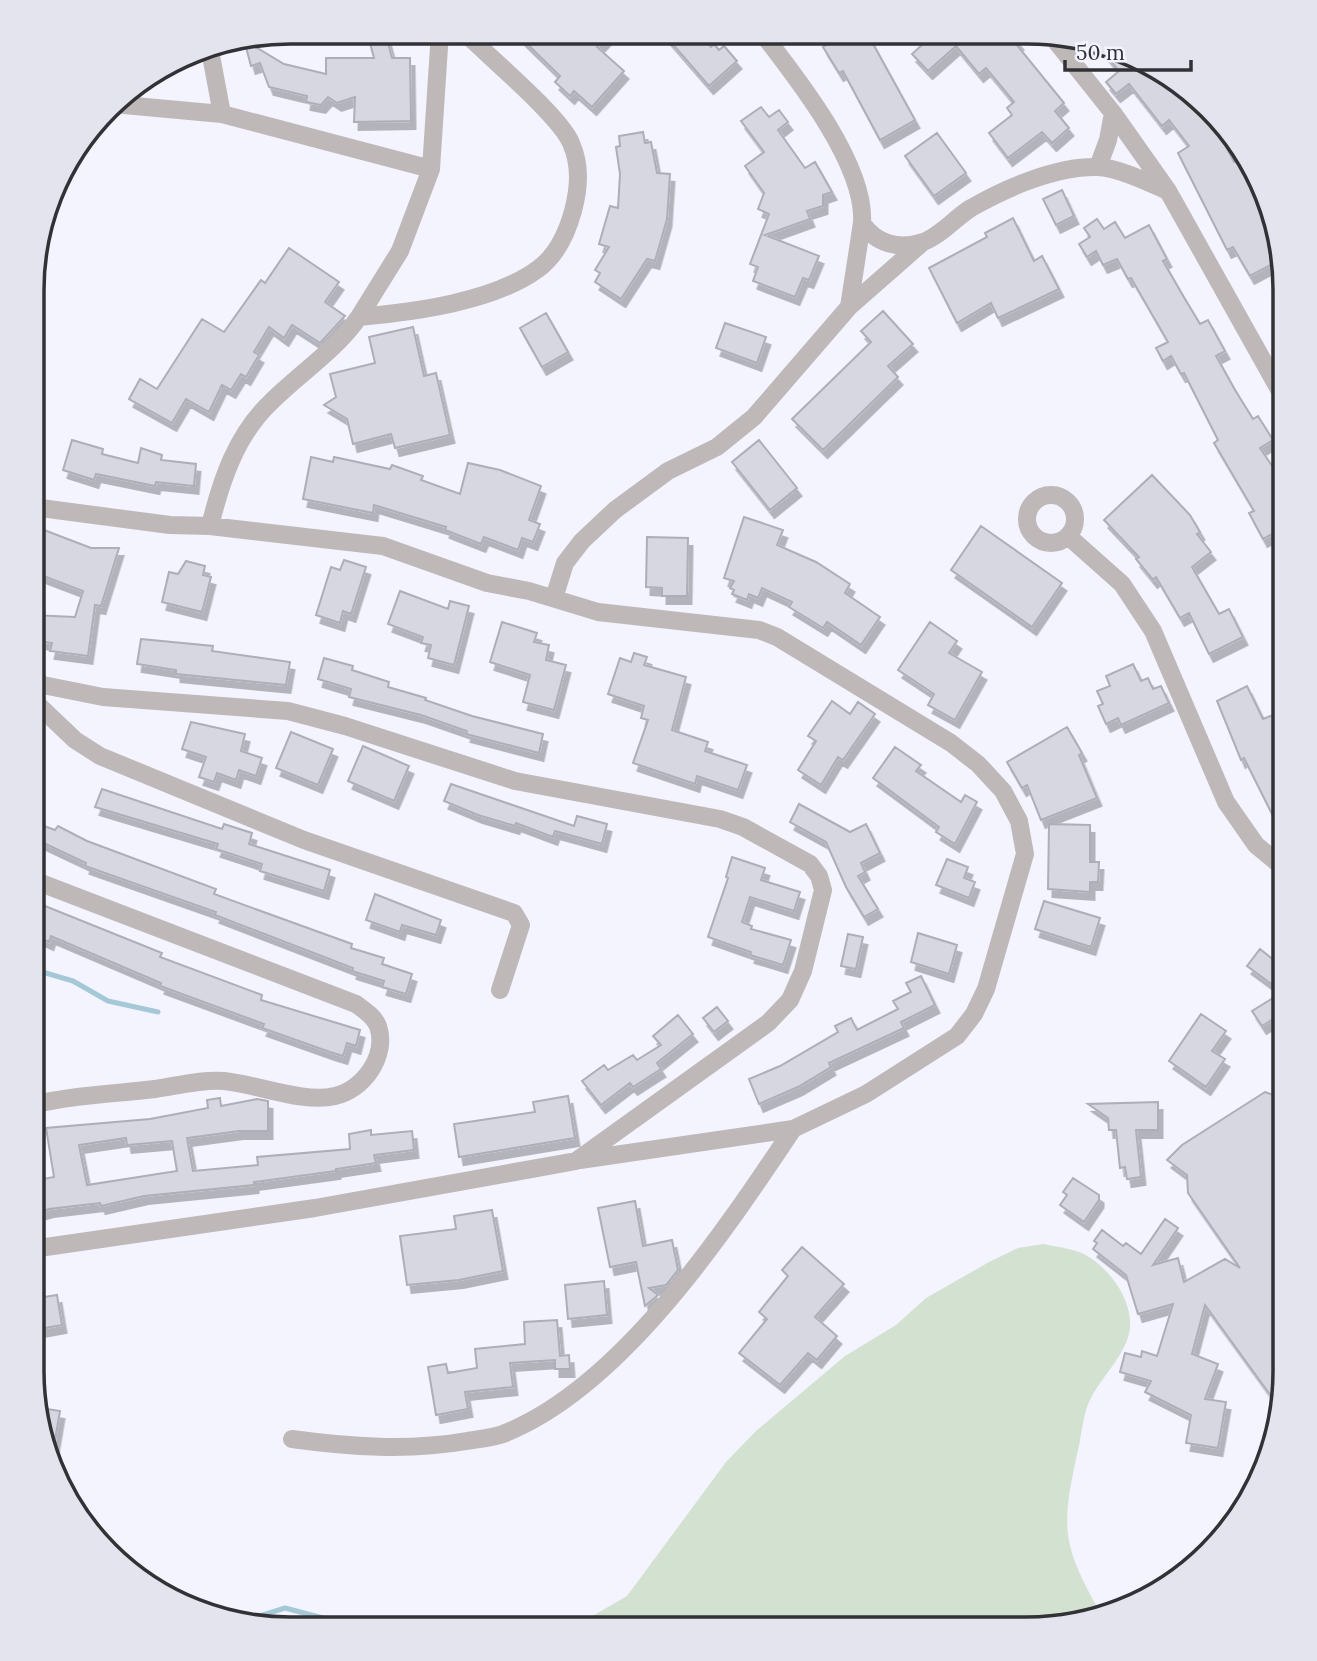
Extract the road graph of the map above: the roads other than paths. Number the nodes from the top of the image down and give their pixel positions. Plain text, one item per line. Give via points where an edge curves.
1 (439, 44) edge
2 (477, 44) edge
3 (769, 44) edge
4 (1060, 46) edge
5 (211, 57) edge
6 (128, 105) edge
7 (1113, 113) junction
8 (222, 114) junction
9 (1098, 167) junction
10 (431, 170) junction
11 (1168, 191) junction
12 (862, 223) junction
13 (924, 242) junction
14 (849, 307) junction
15 (359, 317) junction
16 (1273, 379) edge
17 (44, 508) edge
18 (211, 526) junction
19 (1068, 536) dead end
20 (554, 598) junction
21 (44, 685) edge
22 (44, 711) edge
23 (1273, 859) edge
24 (44, 884) edge
25 (500, 990) dead end
26 (44, 1103) edge
27 (793, 1129) junction
28 (576, 1161) junction
29 (44, 1247) edge
30 (292, 1439) dead end

1 - 10 street
2 - 15 street via 550,114 571,142 580,175 565,237 539,268 494,291 408,313
3 - 12 street via 846,157 860,197
4 - 7 street
5 - 8 street
6 - 8 street
7 - 9 street
7 - 11 street
8 - 10 street
9 - 11 street
9 - 13 street via 1034,178 971,209
10 - 15 street via 400,251
11 - 16 street
12 - 13 street via 879,242
12 - 14 street
13 - 14 street
14 - 20 street via 754,417 717,447 668,471 582,541 565,563
15 - 18 street via 268,405 240,441 220,485
17 - 18 street
18 - 20 street via 383,546 487,583
19 - 23 street via 1122,584 1147,622 1226,802 1256,845
20 - 27 street via 598,612 759,630 778,637 978,764 1003,791 1019,821 1025,855 986,989 974,1014 957,1036 866,1094
21 - 28 street via 103,697 288,711 515,781 720,819 810,864 823,890 803,971 790,1000 726,1055
22 - 25 street via 100,756 303,840 514,913 521,925
24 - 26 street via 356,1004 378,1025 380,1038 378,1056 362,1083 333,1097 221,1081
27 - 28 street
27 - 30 street via 672,1296 594,1378 534,1419 502,1435 433,1447 351,1446
28 - 29 street via 315,1208

